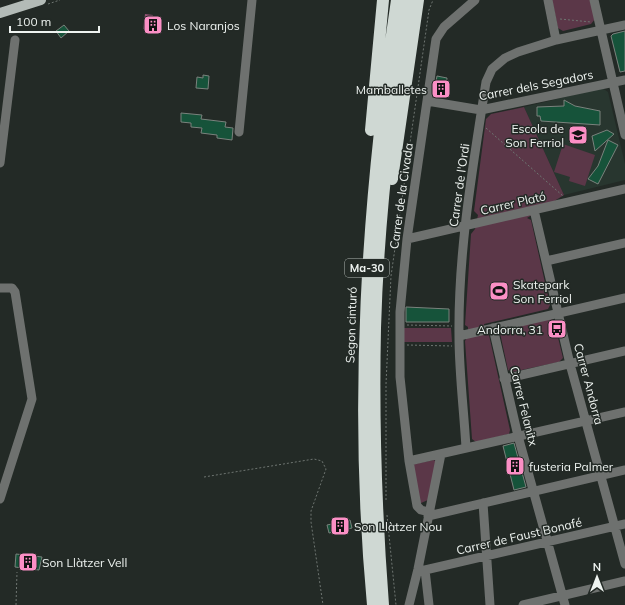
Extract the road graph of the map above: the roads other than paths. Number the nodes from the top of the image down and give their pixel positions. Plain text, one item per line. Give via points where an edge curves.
1 (252, 0) edge
2 (383, 0) edge
3 (397, 0) edge
4 (408, 0) edge
5 (418, 0) edge
6 (475, 0) edge
7 (548, 0) edge
8 (594, 0) edge
9 (42, 2) edge
10 (0, 13) edge
11 (625, 25) edge
12 (601, 27) junction
13 (15, 40) dead end
14 (556, 40) junction
15 (625, 80) edge
16 (614, 82) junction
17 (427, 101) junction
18 (481, 110) junction
19 (239, 132) dead end
20 (625, 135) edge
21 (1, 139) edge
22 (0, 163) edge
23 (625, 189) edge
24 (534, 210) junction
25 (466, 226) junction
26 (407, 239) junction
27 (625, 243) edge
28 (546, 261) junction
29 (378, 272) junction
30 (0, 288) edge
31 (366, 292) junction
32 (625, 298) edge
33 (558, 314) junction
34 (493, 328) junction
35 (459, 341) junction
36 (625, 352) edge
37 (570, 364) junction
38 (504, 379) junction
39 (625, 412) edge
40 (586, 421) junction
41 (518, 436) junction
42 (466, 448) junction
43 (441, 454) junction
44 (409, 461) junction
45 (625, 470) edge
46 (601, 476) junction
47 (534, 492) junction
48 (0, 499) edge
49 (483, 503) junction
50 (428, 514) junction
51 (625, 524) edge
52 (615, 526) junction
53 (368, 538) junction
54 (547, 542) junction
55 (486, 556) junction
56 (625, 564) edge
57 (422, 569) junction
58 (625, 580) edge
59 (563, 596) junction
60 (368, 605) edge
61 (372, 605) edge
62 (383, 605) edge
63 (408, 605) edge
64 (429, 605) edge
65 (490, 605) edge
66 (523, 605) edge
67 (566, 605) edge

1 - 19 street
2 - 31 highway via 368,167 362,273
3 - 31 highway, Segon cinturó / Ma-30 via 377,143
4 - 29 highway, Ma-30 via 391,122
5 - 29 highway via 387,217 385,248
6 - 17 street, Carrer de la Civada via 444,27 436,39
7 - 14 street
8 - 12 street
9 - 10 main road
11 - 12 street, Carrer de l'Ordi
12 - 14 street, Carrer de l'Ordi
12 - 16 street
13 - 21 street
14 - 18 street, Carrer de l'Ordi via 518,52 505,58 492,69 486,82
15 - 16 street, Carrer dels Segadors
16 - 18 street, Carrer dels Segadors
16 - 20 street
17 - 18 street, Carrer dels Segadors
17 - 26 street, Carrer de la Civada
18 - 25 street, Carrer de l'Ordi
21 - 22 street
23 - 24 street, Carrer Plató
24 - 25 street, Carrer Plató
24 - 28 street, Carrer Andorra
25 - 26 street, Carrer Plató
25 - 35 street, Carrer de l'Ordi via 460,281
26 - 44 street, Carrer de la Civada via 400,325 400,378
27 - 28 street
28 - 33 street, Carrer Andorra
29 - 62 highway, Ma-30 via 374,368 376,498
30 - 48 street via 12,288 15,292 32,399
31 - 53 highway, Segon cinturó / Ma-30 via 364,410
32 - 33 street
33 - 34 street
33 - 37 street, Carrer Andorra
34 - 35 street
34 - 38 street, Carrer Felanitx
35 - 42 street, Carrer de l'Ordi
36 - 37 street
37 - 38 street
37 - 40 street, Carrer Andorra
38 - 41 street, Carrer Felanitx
39 - 40 street
40 - 41 street
40 - 46 street, Carrer Andorra
41 - 42 street
41 - 47 street, Carrer Felanitx
42 - 43 street
43 - 44 street
43 - 50 street
44 - 50 street, Carrer de la Civada via 417,506
45 - 46 street
46 - 47 street
46 - 52 street, Carrer Andorra
47 - 49 street
47 - 54 street, Carrer Felanitx
49 - 50 street
49 - 55 street
50 - 57 street
51 - 52 street, Carrer de Faust Bonafé
52 - 54 street, Carrer de Faust Bonafé
52 - 56 street, Carrer Andorra
53 - 60 highway via 365,564
53 - 61 highway, Segon cinturó / Ma-30
54 - 55 street, Carrer de Faust Bonafé
54 - 59 street, Carrer Felanitx
55 - 57 street, Carrer de Faust Bonafé
55 - 65 street
57 - 63 street
57 - 64 street
58 - 59 street
59 - 66 street
59 - 67 street, Carrer Felanitx

